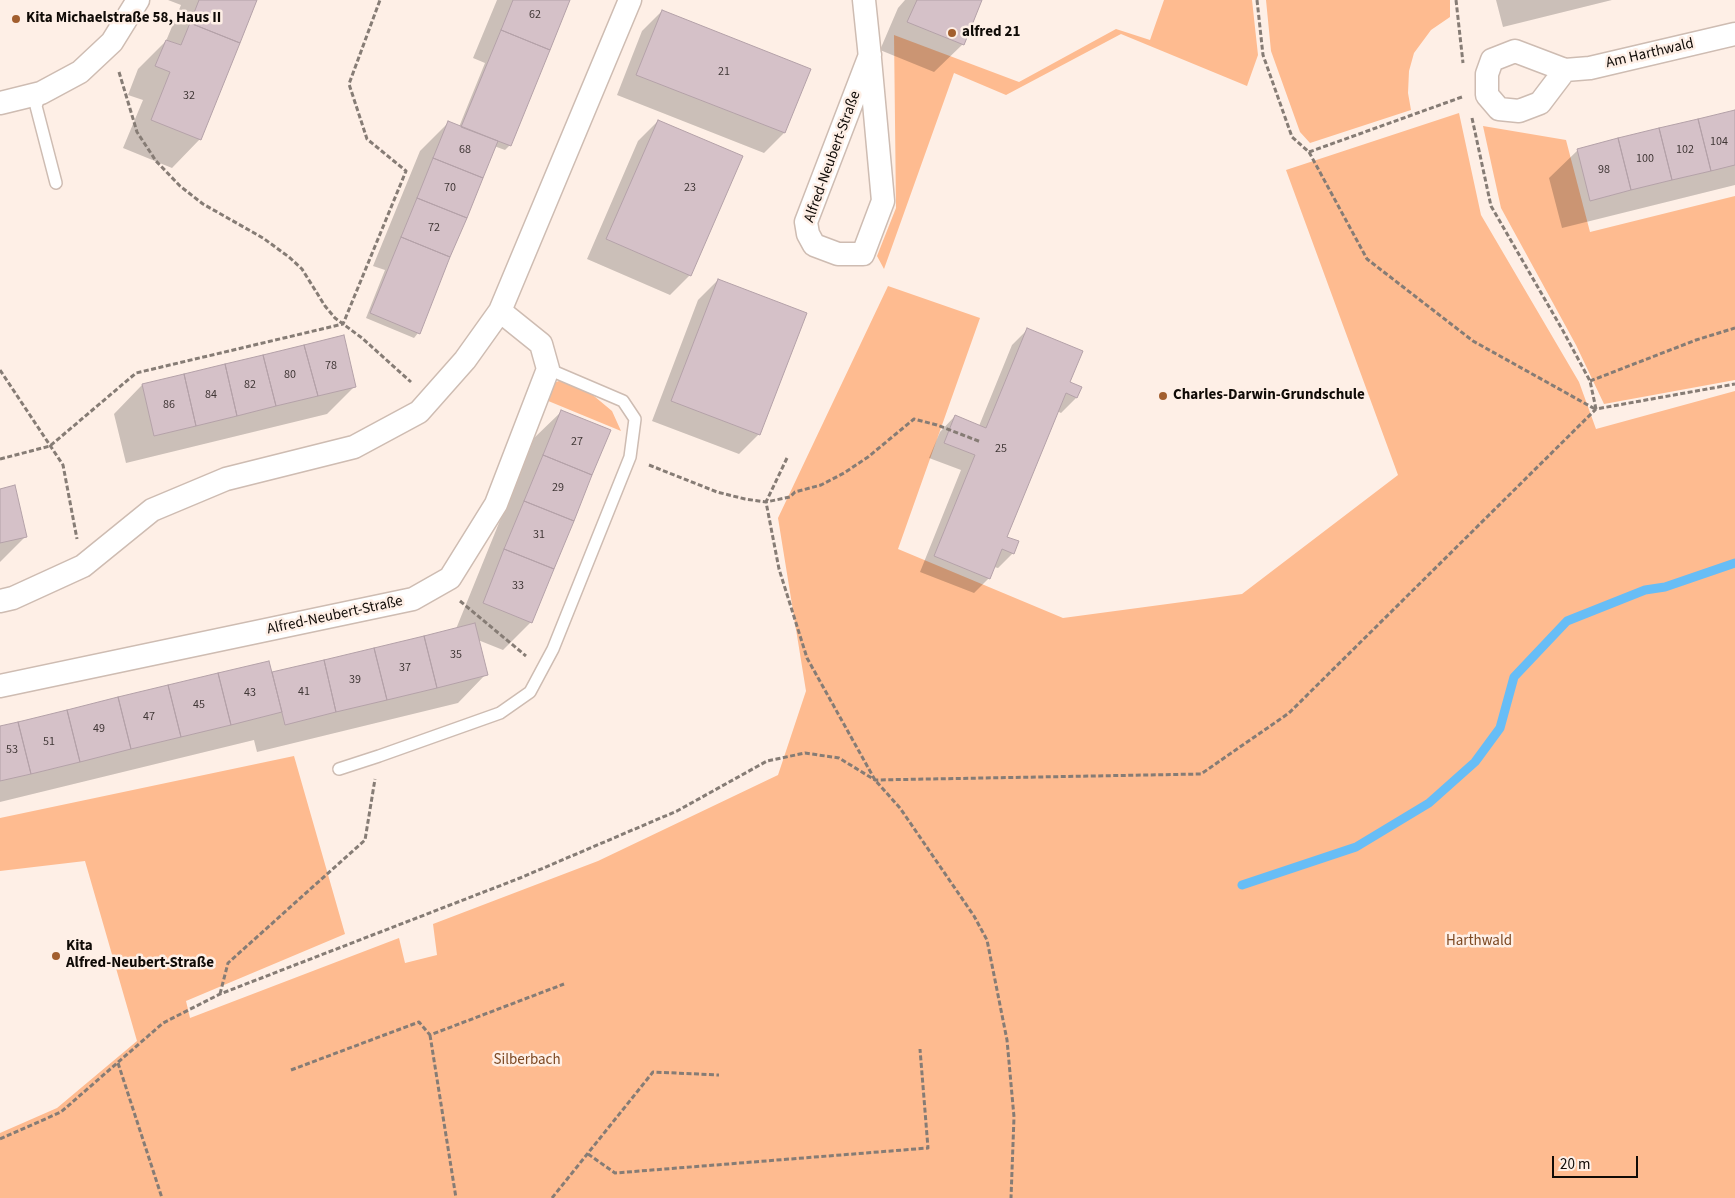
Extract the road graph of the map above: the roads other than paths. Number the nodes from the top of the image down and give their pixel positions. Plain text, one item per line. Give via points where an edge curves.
1 (138, 0) edge
2 (630, 0) edge
3 (864, 0) edge
4 (1735, 34) edge
5 (870, 56) junction
6 (1565, 70) dead end
7 (41, 93) junction
8 (0, 103) edge
9 (56, 183) dead end
10 (500, 311) junction
11 (548, 368) junction
12 (0, 601) edge
13 (0, 686) edge
14 (339, 769) dead end

1 - 7 street via 112,42 80,72
2 - 10 street
3 - 5 street, Alfred-Neubert-Straße
4 - 6 street, Am Harthwald via 1590,68
5 - 5 street, Alfred-Neubert-Straße via 883,201 864,254 838,254 814,244 806,222
7 - 8 street
7 - 9 lane via 36,106
10 - 11 street via 541,344
10 - 12 street via 465,360 419,412 354,447 226,479 152,510 83,566
11 - 13 street, Alfred-Neubert-Straße via 496,504 450,578 440,584 412,599
11 - 14 lane via 623,401 635,419 630,457 553,648 530,692 500,713

